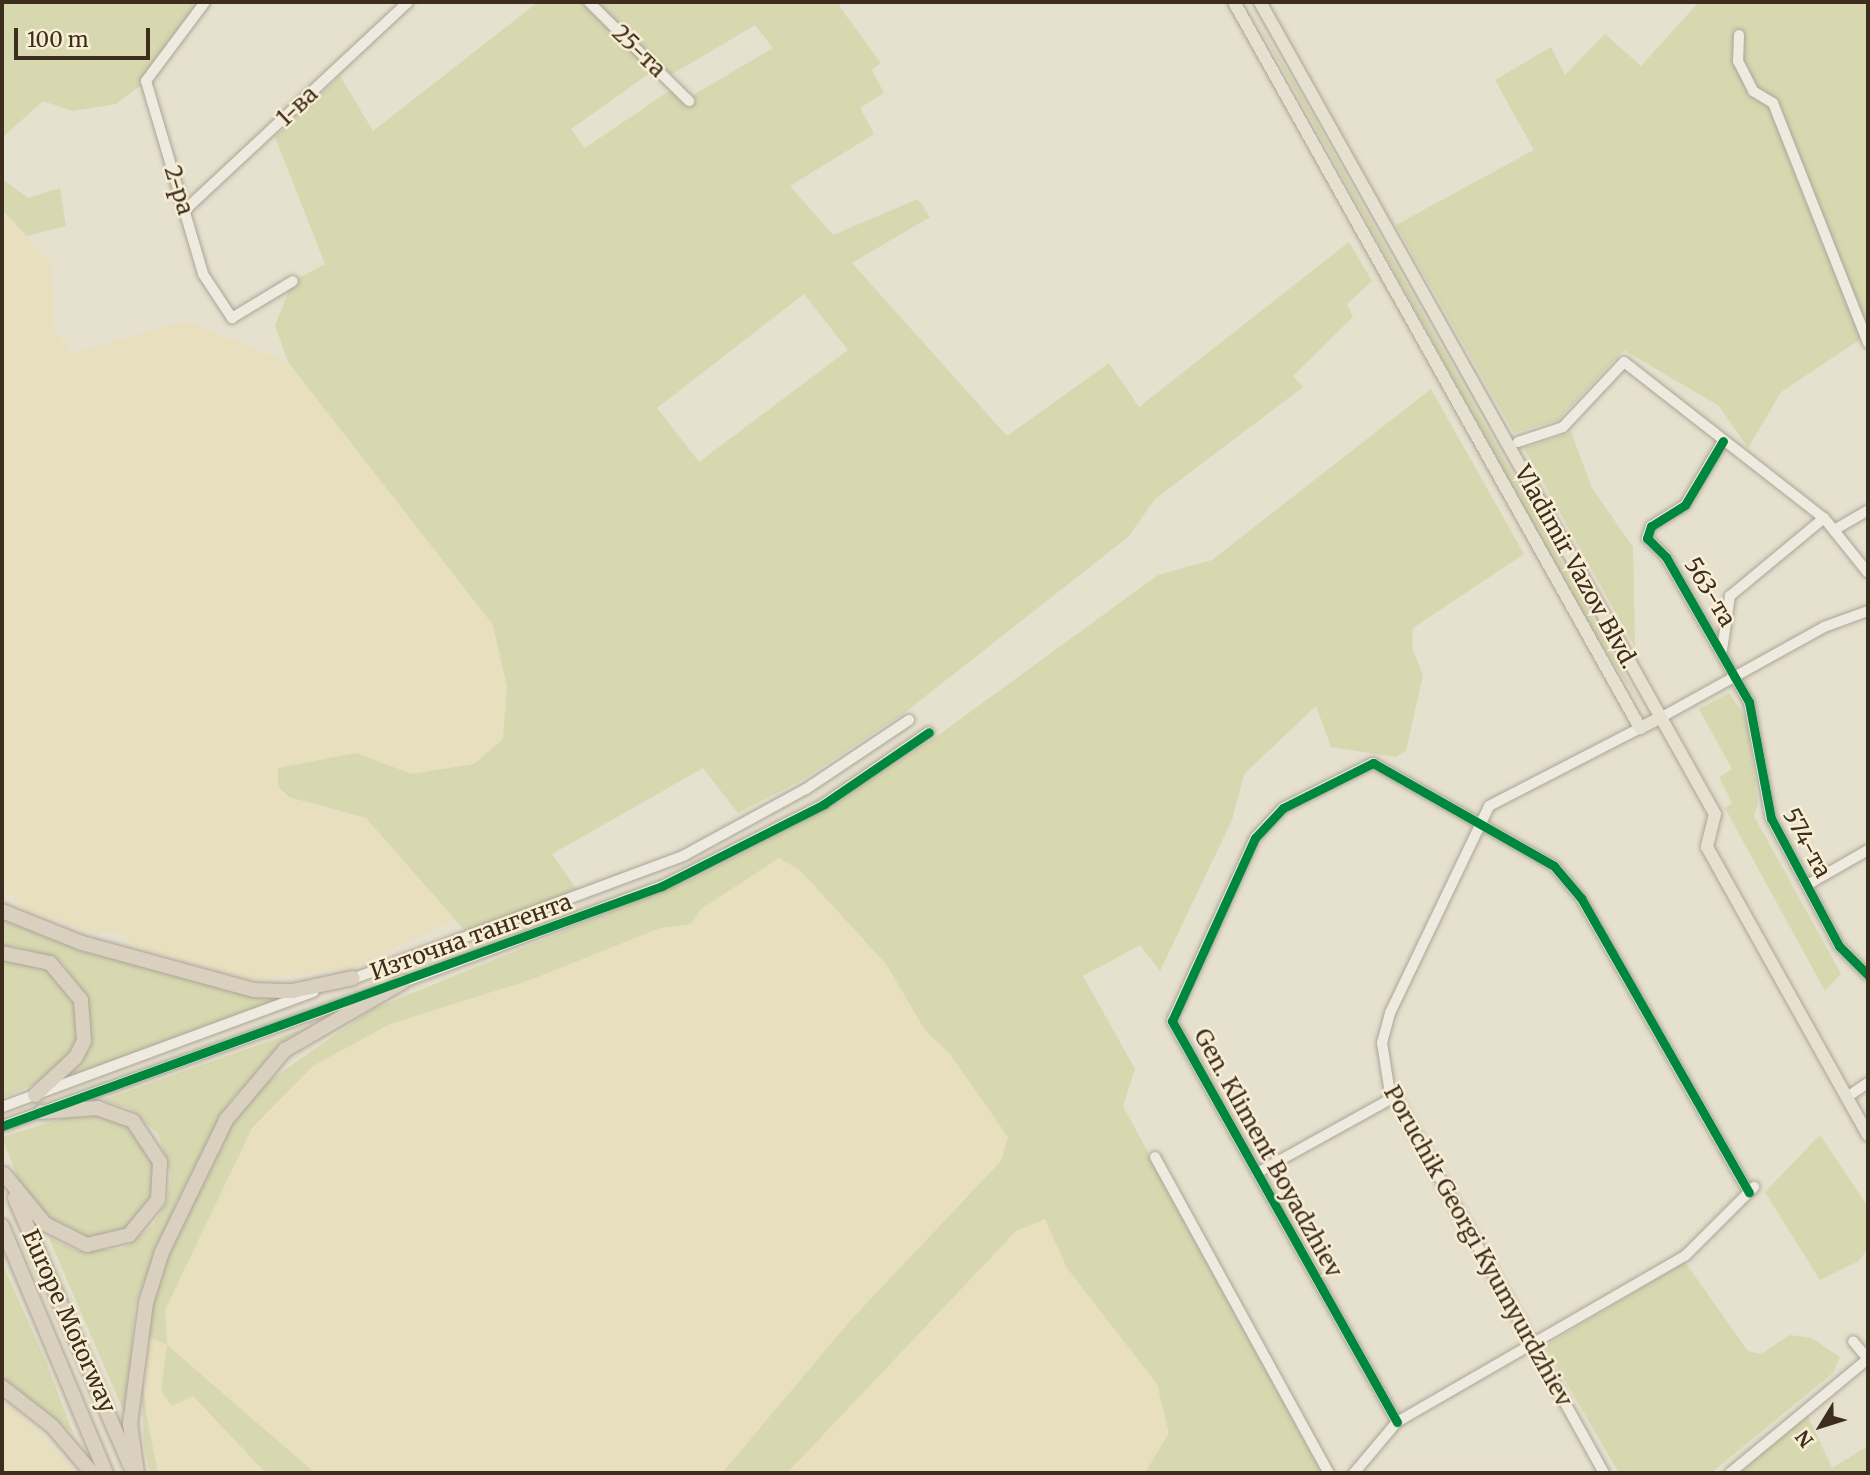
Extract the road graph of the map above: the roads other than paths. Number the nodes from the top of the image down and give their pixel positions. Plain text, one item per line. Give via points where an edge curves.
1 (205, 2) edge
2 (408, 2) edge
3 (589, 2) edge
4 (1234, 2) edge
5 (1260, 2) edge
6 (1739, 35) dead end
7 (689, 101) dead end
8 (185, 210) junction
9 (293, 281) dead end
10 (1868, 343) edge
11 (1723, 441) junction
12 (1518, 442) dead end
13 (1868, 510) edge
14 (1824, 519) junction
15 (1834, 530) junction
16 (1868, 573) edge
17 (1868, 611) edge
18 (1722, 650) junction
19 (1734, 673) junction
20 (1660, 718) junction
21 (909, 720) dead end
22 (1640, 728) junction
23 (929, 732) dead end
24 (1478, 821) junction
25 (1868, 850) edge
26 (1807, 885) junction
27 (2, 911) edge
28 (2, 953) edge
29 (1868, 975) edge
30 (353, 978) junction
31 (403, 982) junction
32 (1868, 1083) edge
33 (35, 1095) junction
34 (1394, 1097) junction
35 (1847, 1097) junction
36 (2, 1107) edge
37 (41, 1112) junction
38 (2, 1126) edge
39 (1868, 1135) edge
40 (1156, 1157) dead end
41 (3, 1172) edge
42 (1257, 1173) junction
43 (2, 1226) edge
44 (1853, 1341) dead end
45 (1532, 1345) junction
46 (2, 1387) edge
47 (1396, 1422) junction
48 (92, 1473) edge
49 (106, 1473) edge
50 (135, 1473) edge
51 (1329, 1473) edge
52 (1354, 1473) edge
53 (1604, 1473) edge
54 (1730, 1473) edge

1 - 8 street, 2-ра via 146,81
2 - 8 street, 1-ва
3 - 7 street, 25-та
4 - 22 main road, Vladimir Vazov Blvd.
5 - 20 main road, Vladimir Vazov Blvd.
6 - 10 street via 1738,61 1753,91 1773,103
8 - 9 street, 2-ра via 204,274 232,318
11 - 12 street via 1624,362 1563,427
11 - 14 street
11 - 18 street, 563-та via 1685,505 1651,526 1647,537 1666,557
13 - 15 street
14 - 15 street
14 - 18 street via 1730,597
15 - 16 street
17 - 19 street
18 - 19 street, 563-та
19 - 20 street
19 - 26 street, 574-та via 1756,719 1765,803
20 - 22 main road, Poruchik Georgi Kyumyurdzhiev
20 - 35 main road, Vladimir Vazov Blvd. via 1715,814 1707,847
21 - 30 street, Източна тангента via 806,789 683,856
22 - 24 street, Poruchik Georgi Kyumyurdzhiev via 1497,799
23 - 31 street, Източна тангента via 824,804 662,886
24 - 34 street, Poruchik Georgi Kyumyurdzhiev via 1385,1029 1382,1058
24 - 42 street, Gen. Kliment Boyadzhiev via 1385,765 1366,763 1283,808 1255,838 1172,1021
24 - 45 street, Gen. Kliment Boyadzhiev via 1554,866 1581,898 1751,1190 1685,1256
25 - 26 street
26 - 29 street, 574-та via 1847,958
27 - 30 highway via 95,947 254,990 292,991
28 - 33 highway via 50,963 81,1000 84,1041 76,1057
30 - 33 street, Източна тангента
31 - 37 street, Източна тангента
31 - 50 highway via 285,1050 226,1120 162,1252 145,1303 130,1424
32 - 35 street
33 - 36 street, Източна тангента
34 - 42 street
34 - 45 street, Poruchik Georgi Kyumyurdzhiev
35 - 39 main road, Vladimir Vazov Blvd.
37 - 38 street, Източна тангента
37 - 41 highway via 98,1108 133,1121 160,1162 158,1200 129,1235 87,1245 45,1224
40 - 51 street
41 - 50 highway, Europe Motorway
42 - 47 street, Gen. Kliment Boyadzhiev
43 - 49 highway, Europe Motorway
44 - 54 street via 1868,1359
45 - 47 street
45 - 53 street, Poruchik Georgi Kyumyurdzhiev
46 - 48 highway via 52,1426
47 - 52 street

